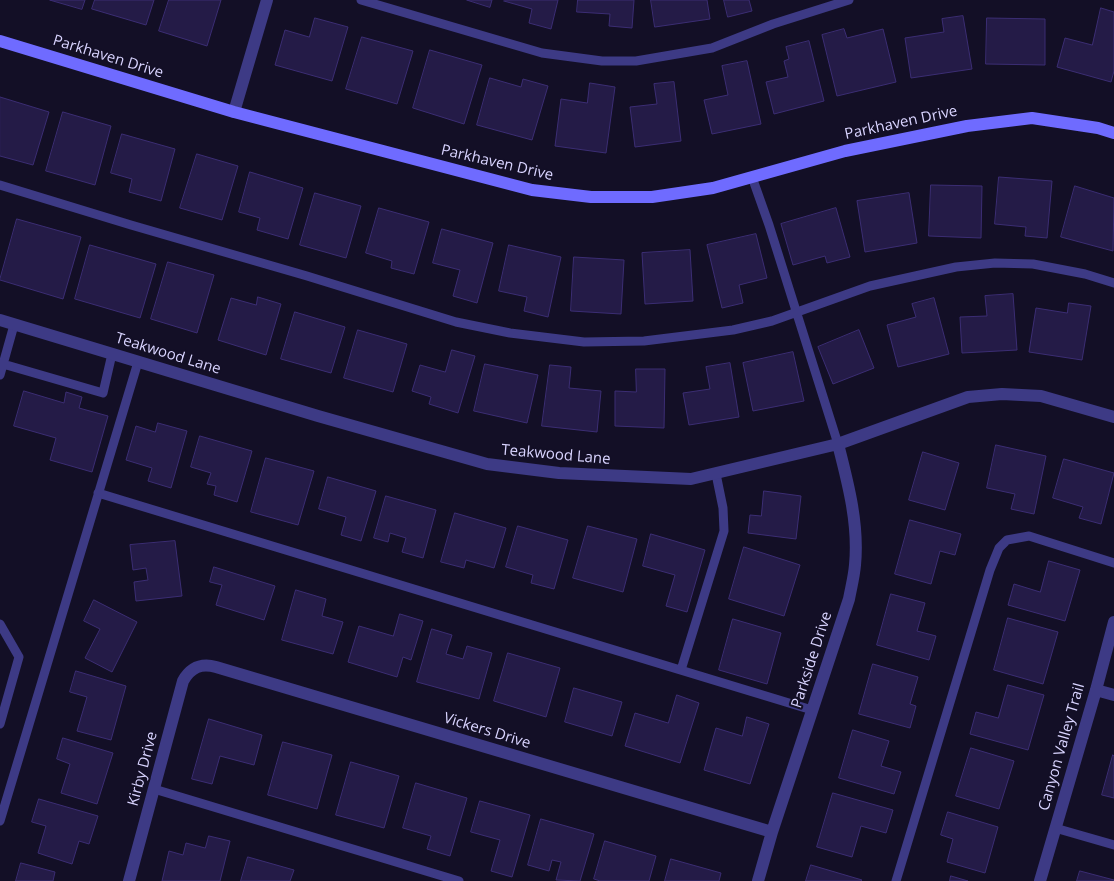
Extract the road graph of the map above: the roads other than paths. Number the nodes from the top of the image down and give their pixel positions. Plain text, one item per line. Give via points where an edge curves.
1 (267, 0) edge
2 (361, 0) edge
3 (849, 0) edge
4 (0, 41) edge
5 (234, 112) junction
6 (1114, 133) edge
7 (752, 177) junction
8 (0, 185) edge
9 (1114, 283) edge
10 (796, 312) junction
11 (0, 320) edge
12 (14, 325) junction
13 (112, 354) junction
14 (138, 362) junction
15 (4, 364) junction
16 (0, 375) edge
17 (1114, 417) edge
18 (838, 444) junction
19 (716, 474) junction
20 (98, 493) junction
21 (1114, 563) edge
22 (1114, 622) edge
23 (0, 624) edge
24 (193, 669) joint
25 (681, 670) junction
26 (1096, 690) junction
27 (1114, 695) edge
28 (812, 710) junction
29 (0, 724) edge
30 (154, 789) junction
31 (0, 821) edge
32 (1055, 828) junction
33 (772, 832) junction
34 (1114, 845) edge
35 (129, 881) edge
36 (459, 881) edge
37 (758, 881) edge
38 (896, 881) edge
39 (1040, 881) edge

1 - 5 street
2 - 3 lane via 542,53 602,61 636,61 712,48
4 - 5 street, Parkhaven Drive
5 - 7 street, Parkhaven Drive via 532,190 591,197 652,197 714,188
6 - 7 street, Parkhaven Drive via 1032,118 967,126 845,151
7 - 10 lane
8 - 10 lane via 456,322 510,333 584,342 644,341 733,330
9 - 10 lane via 1033,264 995,263 956,267 870,286
10 - 18 lane
11 - 12 street, Teakwood Lane
12 - 13 street, Teakwood Lane
12 - 15 lane
13 - 14 street, Teakwood Lane
13 - 15 lane via 103,393
14 - 19 street, Teakwood Lane via 487,464 559,474 626,477 691,479
14 - 20 lane
15 - 16 lane
17 - 18 street, Teakwood Lane via 1041,396 1002,394 968,397
18 - 19 street, Teakwood Lane
18 - 28 street, Parkside Drive via 851,495 855,564 849,599
19 - 25 lane via 724,531
20 - 25 lane
20 - 31 lane
21 - 38 lane via 1030,536 1006,540 999,548
22 - 26 street, Canyon Valley Trail
23 - 29 lane via 18,657
24 - 30 street, Kirby Drive via 183,681
24 - 33 street, Vickers Drive via 208,665
25 - 28 lane
26 - 27 street
26 - 32 street, Canyon Valley Trail
28 - 33 street, Parkside Drive
30 - 35 street, Kirby Drive
30 - 36 lane
32 - 34 lane
32 - 39 street, Canyon Valley Trail
33 - 37 street, Parkside Drive

